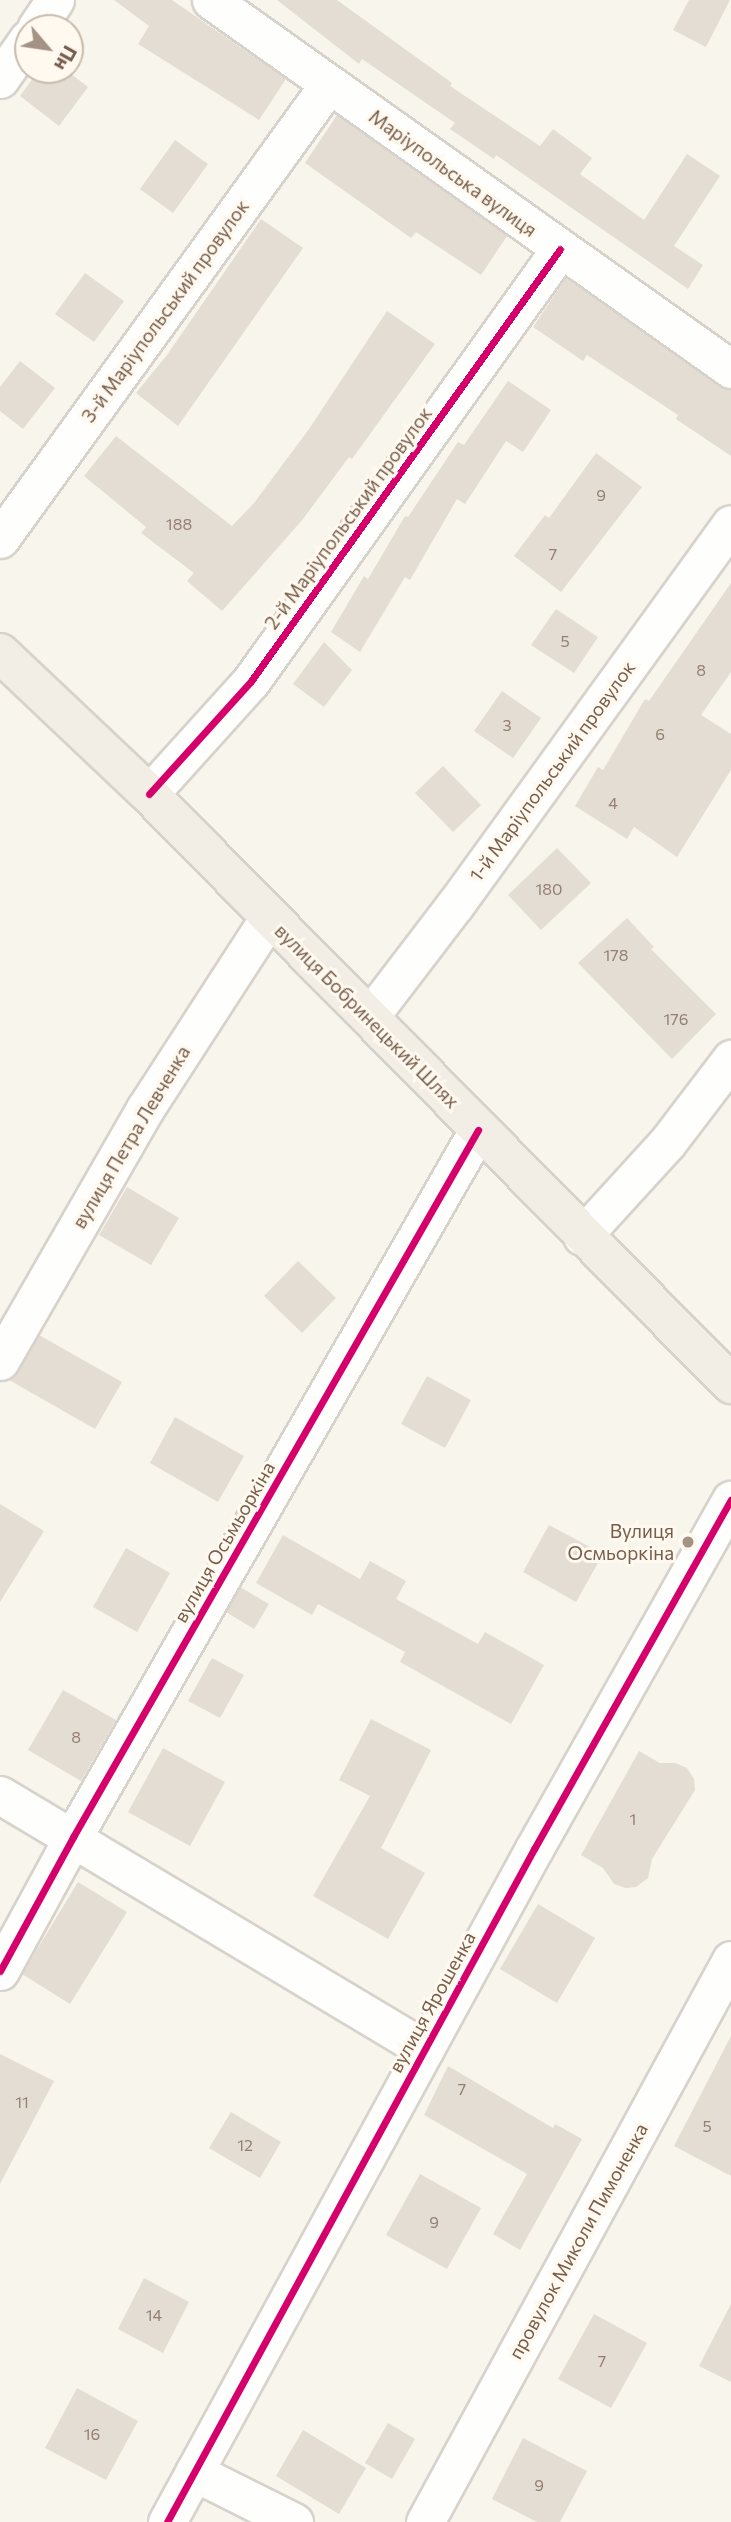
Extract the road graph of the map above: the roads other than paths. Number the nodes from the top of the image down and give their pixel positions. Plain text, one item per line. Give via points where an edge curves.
1 (211, 0) edge
2 (14, 59) edge
3 (0, 79) edge
4 (329, 84) junction
5 (560, 249) junction
6 (731, 369) edge
7 (731, 524) edge
8 (0, 539) edge
9 (4, 665) edge
10 (149, 794) junction
11 (269, 917) junction
12 (370, 1016) junction
13 (731, 1059) edge
14 (478, 1130) junction
15 (582, 1236) junction
16 (0, 1361) edge
17 (731, 1384) edge
18 (731, 1500) edge
19 (0, 1795) edge
20 (73, 1837) junction
21 (731, 1961) edge
22 (0, 1971) edge
23 (425, 2049) junction
24 (194, 2472) junction
25 (167, 2522) edge
26 (294, 2522) edge
27 (425, 2522) edge

1 - 4 street, Маріупольська вулиця
2 - 3 street
4 - 5 street, Маріупольська вулиця
4 - 8 street, 3-й Маріупольський провулок
5 - 6 street, Маріупольська вулиця
5 - 10 street, 2-й Маріупольський провулок via 251,681
7 - 12 street, 1-й Маріупольський провулок
9 - 10 main road, вулиця Бобринецький Шлях
10 - 11 main road, вулиця Бобринецький Шлях
11 - 12 main road, вулиця Бобринецький Шлях
11 - 16 street, вулиця Петра Левченка via 145,1109
12 - 14 main road, вулиця Бобринецький Шлях
13 - 15 street via 667,1143
14 - 15 main road, вулиця Бобринецький Шлях
14 - 20 street, вулиця Осьмьоркіна
15 - 17 main road, вулиця Бобринецький Шлях
18 - 23 street, вулиця Ярошенка
19 - 20 street
20 - 22 street, вулиця Осьмьоркіна
20 - 23 street
21 - 27 street, провулок Миколи Пимоненка
23 - 24 street, вулиця Ярошенка
24 - 25 street, вулиця Ярошенка
24 - 26 street

